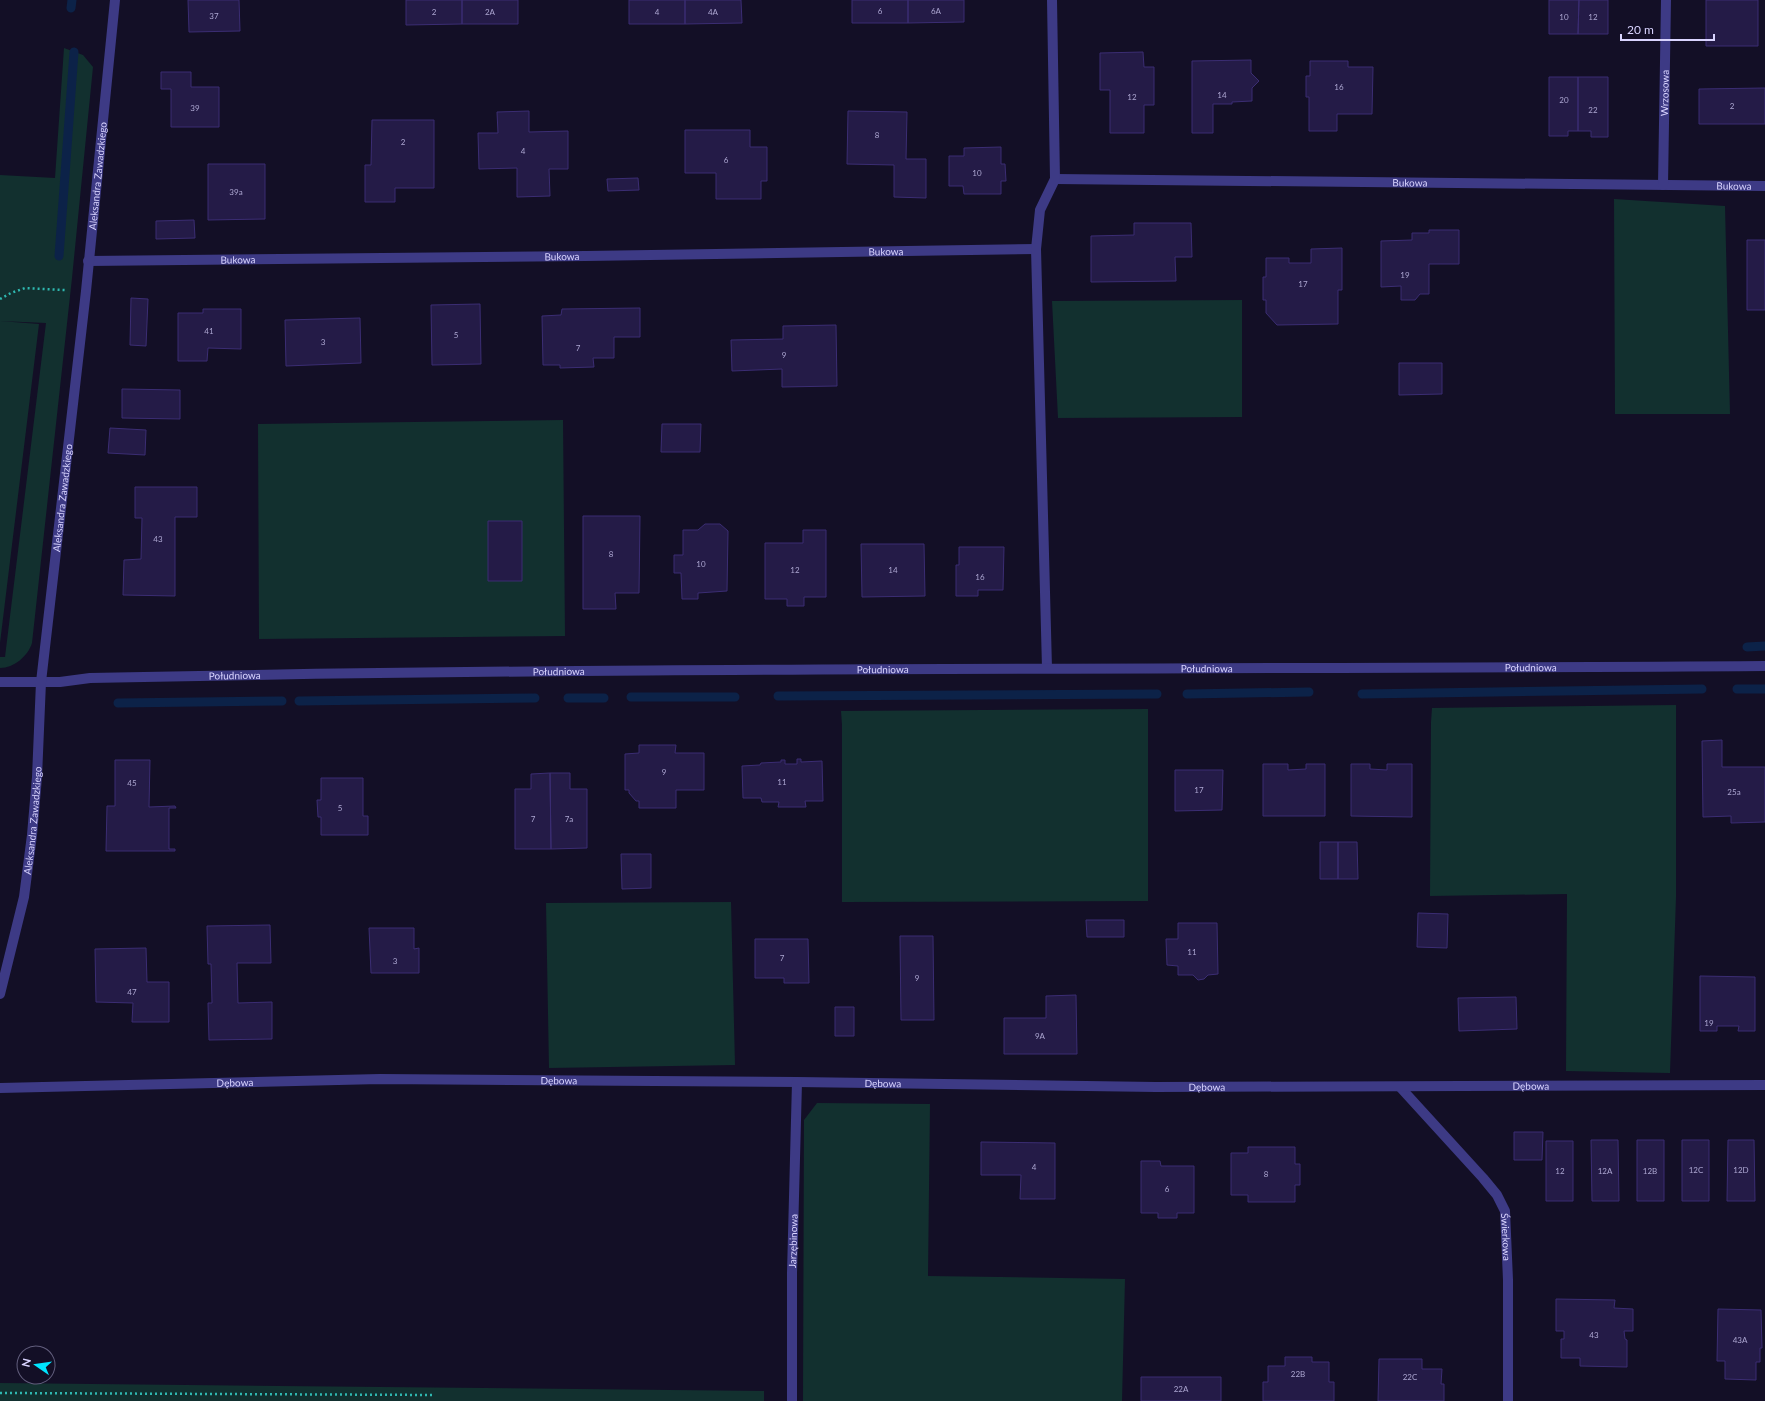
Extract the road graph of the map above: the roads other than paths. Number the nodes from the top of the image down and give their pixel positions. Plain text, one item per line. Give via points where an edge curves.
1 (115, 0) edge
2 (1052, 0) edge
3 (1666, 0) edge
4 (1055, 179) junction
5 (1663, 185) junction
6 (1765, 186) edge
7 (1036, 249) junction
8 (88, 261) junction
9 (1765, 666) edge
10 (1047, 668) junction
11 (0, 682) edge
12 (41, 682) junction
13 (0, 994) edge
14 (797, 1082) junction
15 (1765, 1085) edge
16 (1400, 1087) junction
17 (0, 1088) edge
18 (792, 1401) edge
19 (1508, 1401) edge

1 - 8 street, Aleksandra Zawadzkiego
2 - 4 street
3 - 5 street, Wrzosowa
4 - 5 street, Bukowa
4 - 7 street via 1040,210
5 - 6 street, Bukowa
7 - 8 street, Bukowa
7 - 10 street
8 - 12 street, Aleksandra Zawadzkiego
9 - 10 street, Południowa via 1433,669
10 - 12 street, Południowa via 562,670 90,678
11 - 12 street, Południowa
12 - 13 street, Aleksandra Zawadzkiego via 37,777 24,897
14 - 16 street, Dębowa
14 - 17 street, Dębowa via 380,1079
14 - 18 street, Jarzębinowa via 792,1273
15 - 16 street, Dębowa
16 - 19 street, Świerkowa via 1483,1178 1497,1195 1505,1211

